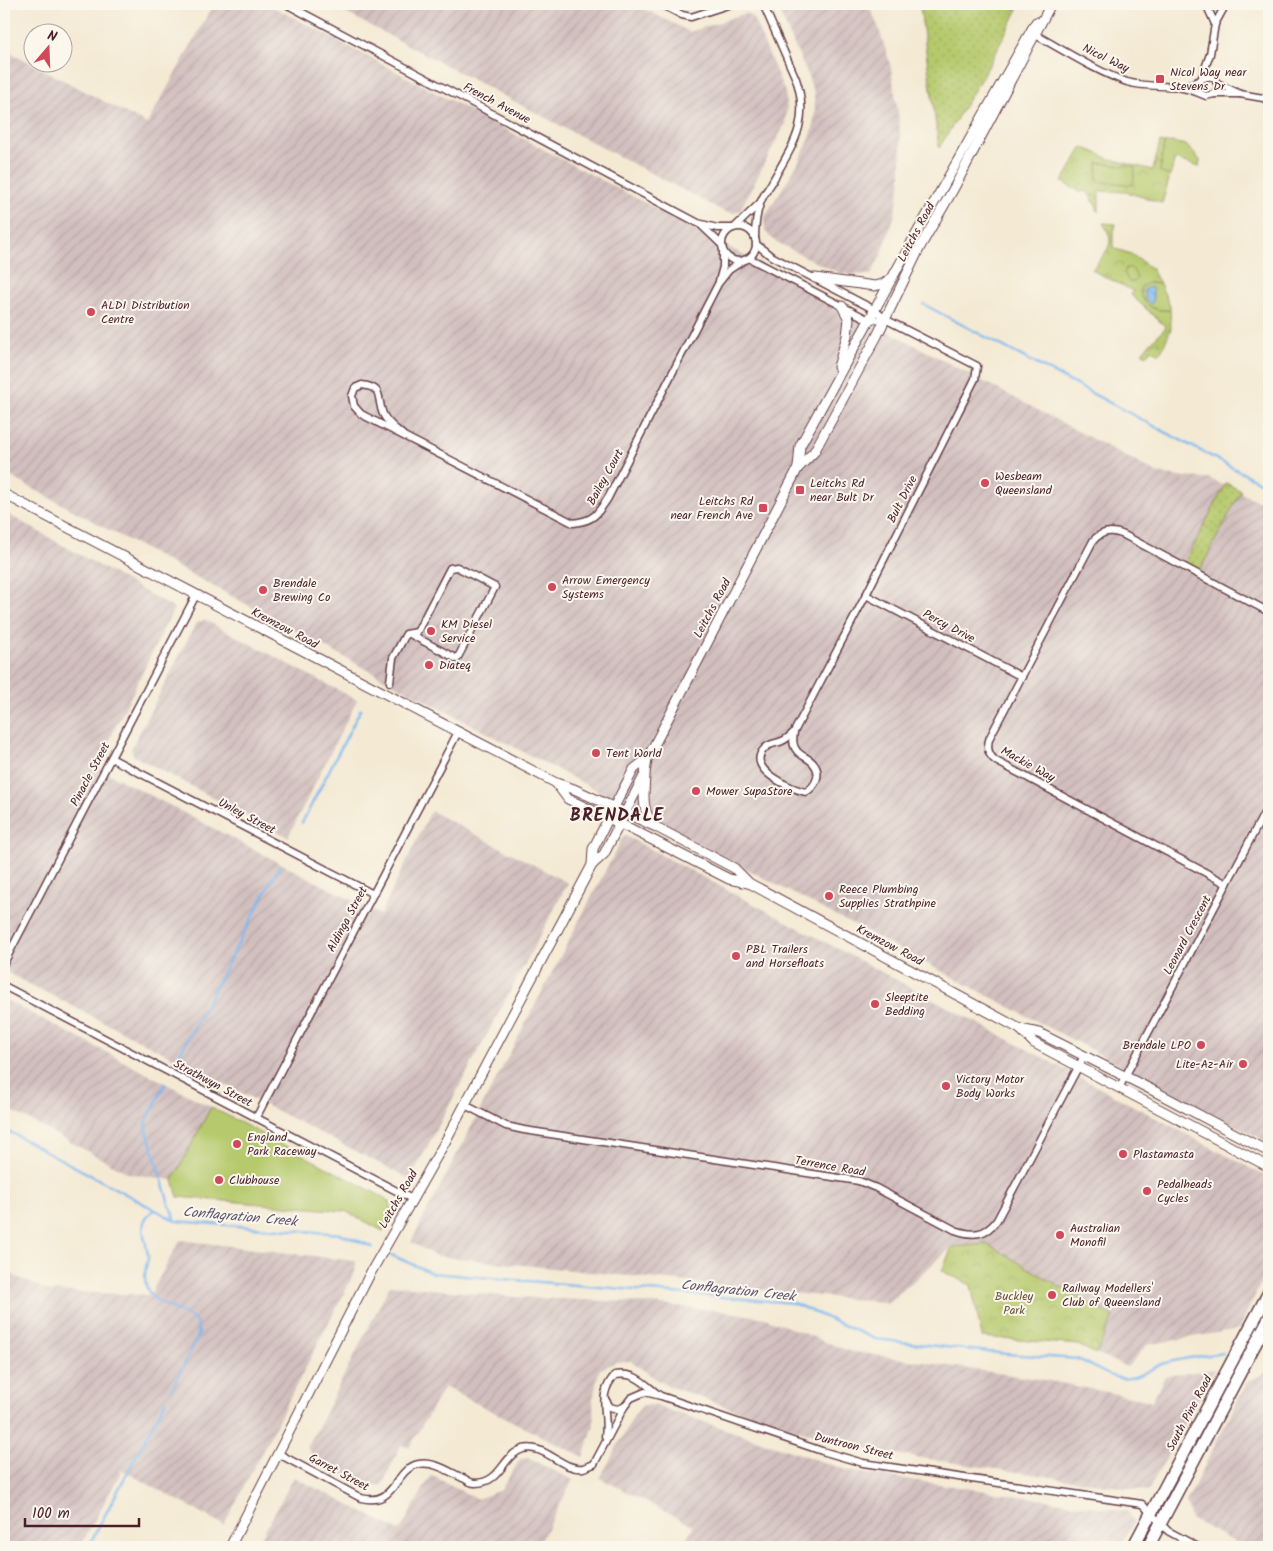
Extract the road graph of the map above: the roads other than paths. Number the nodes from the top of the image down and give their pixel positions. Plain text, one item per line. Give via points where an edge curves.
1 (286, 4) edge
2 (661, 4) edge
3 (731, 4) edge
4 (763, 4) edge
5 (1047, 4) edge
6 (1051, 4) edge
7 (1206, 4) edge
8 (1226, 4) edge
9 (1215, 24) junction
10 (1033, 33) junction
11 (1210, 54) junction
12 (1201, 79) junction
13 (1216, 81) junction
14 (1177, 87) junction
15 (1200, 93) junction
16 (1214, 94) junction
17 (1240, 94) junction
18 (1269, 99) edge
19 (760, 203) junction
20 (698, 223) junction
21 (735, 227) junction
22 (756, 241) junction
23 (723, 248) junction
24 (746, 259) junction
25 (893, 277) junction
26 (815, 278) junction
27 (718, 284) junction
28 (842, 306) junction
29 (875, 310) junction
30 (885, 319) junction
31 (869, 320) junction
32 (824, 405) junction
33 (403, 435) junction
34 (798, 468) junction
35 (4, 494) edge
36 (196, 595) junction
37 (866, 595) junction
38 (1269, 612) edge
39 (410, 634) junction
40 (1022, 677) junction
41 (390, 682) dead end
42 (458, 732) junction
43 (794, 732) junction
44 (111, 758) junction
45 (647, 759) junction
46 (645, 774) junction
47 (556, 783) junction
48 (1269, 804) edge
49 (614, 807) junction
50 (625, 812) junction
51 (608, 818) junction
52 (620, 824) junction
53 (656, 827) junction
54 (592, 865) junction
55 (749, 883) junction
56 (1227, 884) junction
57 (373, 894) junction
58 (4, 963) edge
59 (4, 986) edge
60 (1020, 1029) junction
61 (1084, 1056) junction
62 (1079, 1067) junction
63 (1125, 1077) junction
64 (1119, 1088) junction
65 (465, 1105) junction
66 (256, 1118) junction
67 (1269, 1152) edge
68 (1269, 1167) edge
69 (412, 1199) junction
70 (1269, 1292) edge
71 (1269, 1318) edge
72 (603, 1395) junction
73 (661, 1396) junction
74 (624, 1407) junction
75 (604, 1443) junction
76 (279, 1454) junction
77 (594, 1464) joint
78 (1151, 1513) junction
79 (1161, 1524) junction
80 (230, 1547) edge
81 (1133, 1547) edge
82 (1148, 1547) edge
83 (1198, 1547) edge

1 - 20 street, French Avenue
2 - 3 street via 691,17
4 - 19 street via 796,79 802,108 793,144
5 - 10 street, Leitchs Road
6 - 10 street, Leitchs Road
7 - 9 street
8 - 9 street
9 - 11 street
10 - 14 street, Nicol Way via 1113,76 1142,85
10 - 25 street, Leitchs Road
10 - 30 street, Leitchs Road
11 - 12 street
11 - 13 street
12 - 13 street via 1208,76
12 - 14 street, Nicol Way
12 - 15 street via 1197,87
13 - 16 street
13 - 17 street
14 - 15 street, Nicol Way
15 - 16 street via 1206,96
16 - 17 street
17 - 18 street
19 - 21 street
19 - 22 street via 755,226
20 - 21 street, French Avenue via 717,228
20 - 23 street, French Avenue
21 - 22 street via 749,230
21 - 23 street via 725,235
22 - 24 street via 755,249
22 - 26 street via 771,256
23 - 24 street via 734,260
23 - 27 street, Bailey Court via 723,267
24 - 27 street, Bailey Court via 729,270
24 - 28 street
25 - 26 street via 875,286
25 - 29 street, Leitchs Road
26 - 29 street
27 - 33 street, Bailey Court via 608,498 599,513 587,522 573,523
28 - 31 street
28 - 32 street via 849,319 847,336
29 - 30 street
29 - 31 street, Leitchs Road
30 - 31 street
30 - 34 street, Leitchs Road via 814,452
30 - 37 street, Bult Drive via 977,366 976,379
31 - 32 street, Leitchs Road
32 - 34 street, Leitchs Road via 800,446
33 - 33 street, Bailey Court via 361,414 354,406 352,396 356,388 362,384 379,392 383,414
34 - 45 street, Leitchs Road
35 - 36 street, Kremzow Road
36 - 42 street, Kremzow Road
36 - 44 street, Pinacle Street
37 - 40 street, Percy Drive
37 - 43 street, Bult Drive
38 - 40 street, Mackie Way via 1124,535 1104,532 1093,541
39 - 39 street via 416,632 450,568 457,567 494,587 457,658
39 - 41 street via 406,634 393,658
40 - 56 street, Mackie Way via 988,740 992,758
42 - 47 street, Kremzow Road
42 - 57 street, Aldinga Street
43 - 43 street via 796,750 812,761 817,769 813,788 806,792 796,790 760,766 762,750
44 - 57 street, Unley Street
44 - 58 street, Pinacle Street
45 - 46 street, Leitchs Road
45 - 49 street, Leitchs Road via 634,769
46 - 50 street, Leitchs Road
46 - 53 street via 644,805 649,820
47 - 49 street, Kremzow Road
47 - 51 street, Kremzow Road via 568,799
48 - 56 street, Leonard Crescent
49 - 50 street, Kremzow Road
49 - 51 street, Leitchs Road
50 - 52 street, Leitchs Road
50 - 53 street, Kremzow Road
51 - 52 street, Kremzow Road
51 - 54 street, Leitchs Road via 593,849
52 - 54 street, Leitchs Road via 604,854
52 - 55 street, Kremzow Road via 729,879
53 - 55 street, Kremzow Road via 734,868
54 - 65 street, Leitchs Road
55 - 60 street, Kremzow Road
56 - 63 street, Leonard Crescent
57 - 66 street, Aldinga Street
59 - 66 street, Strathwyn Street
60 - 61 street, Kremzow Road via 1039,1032
60 - 62 street, Kremzow Road via 1034,1043
61 - 62 street, Terrence Road
61 - 63 street, Kremzow Road
62 - 64 street, Kremzow Road
62 - 65 street, Terrence Road via 997,1220 981,1234 956,1230 859,1181 524,1130 506,1126
63 - 64 street, Leonard Crescent
63 - 67 street, Kremzow Road
64 - 68 street, Kremzow Road
65 - 69 street, Leitchs Road
66 - 69 street, Strathwyn Street
69 - 76 street, Leitchs Road via 371,1272
70 - 78 highway, South Pine Road
71 - 79 highway
72 - 73 street via 614,1375 625,1374 636,1376
72 - 74 street via 610,1407
72 - 75 street via 607,1427
73 - 74 street, Duntroon Street via 645,1392 631,1398
73 - 78 street, Duntroon Street via 822,1452 863,1462 1140,1504
74 - 75 street, Duntroon Street
75 - 77 street, Duntroon Street
76 - 77 street, Garret Street via 370,1500 385,1495 409,1468 419,1464 437,1466 474,1483 488,1481 524,1448 533,1448 572,1467
76 - 80 street, Leitchs Road
78 - 79 street
78 - 81 highway, South Pine Road
79 - 82 highway
79 - 83 street

